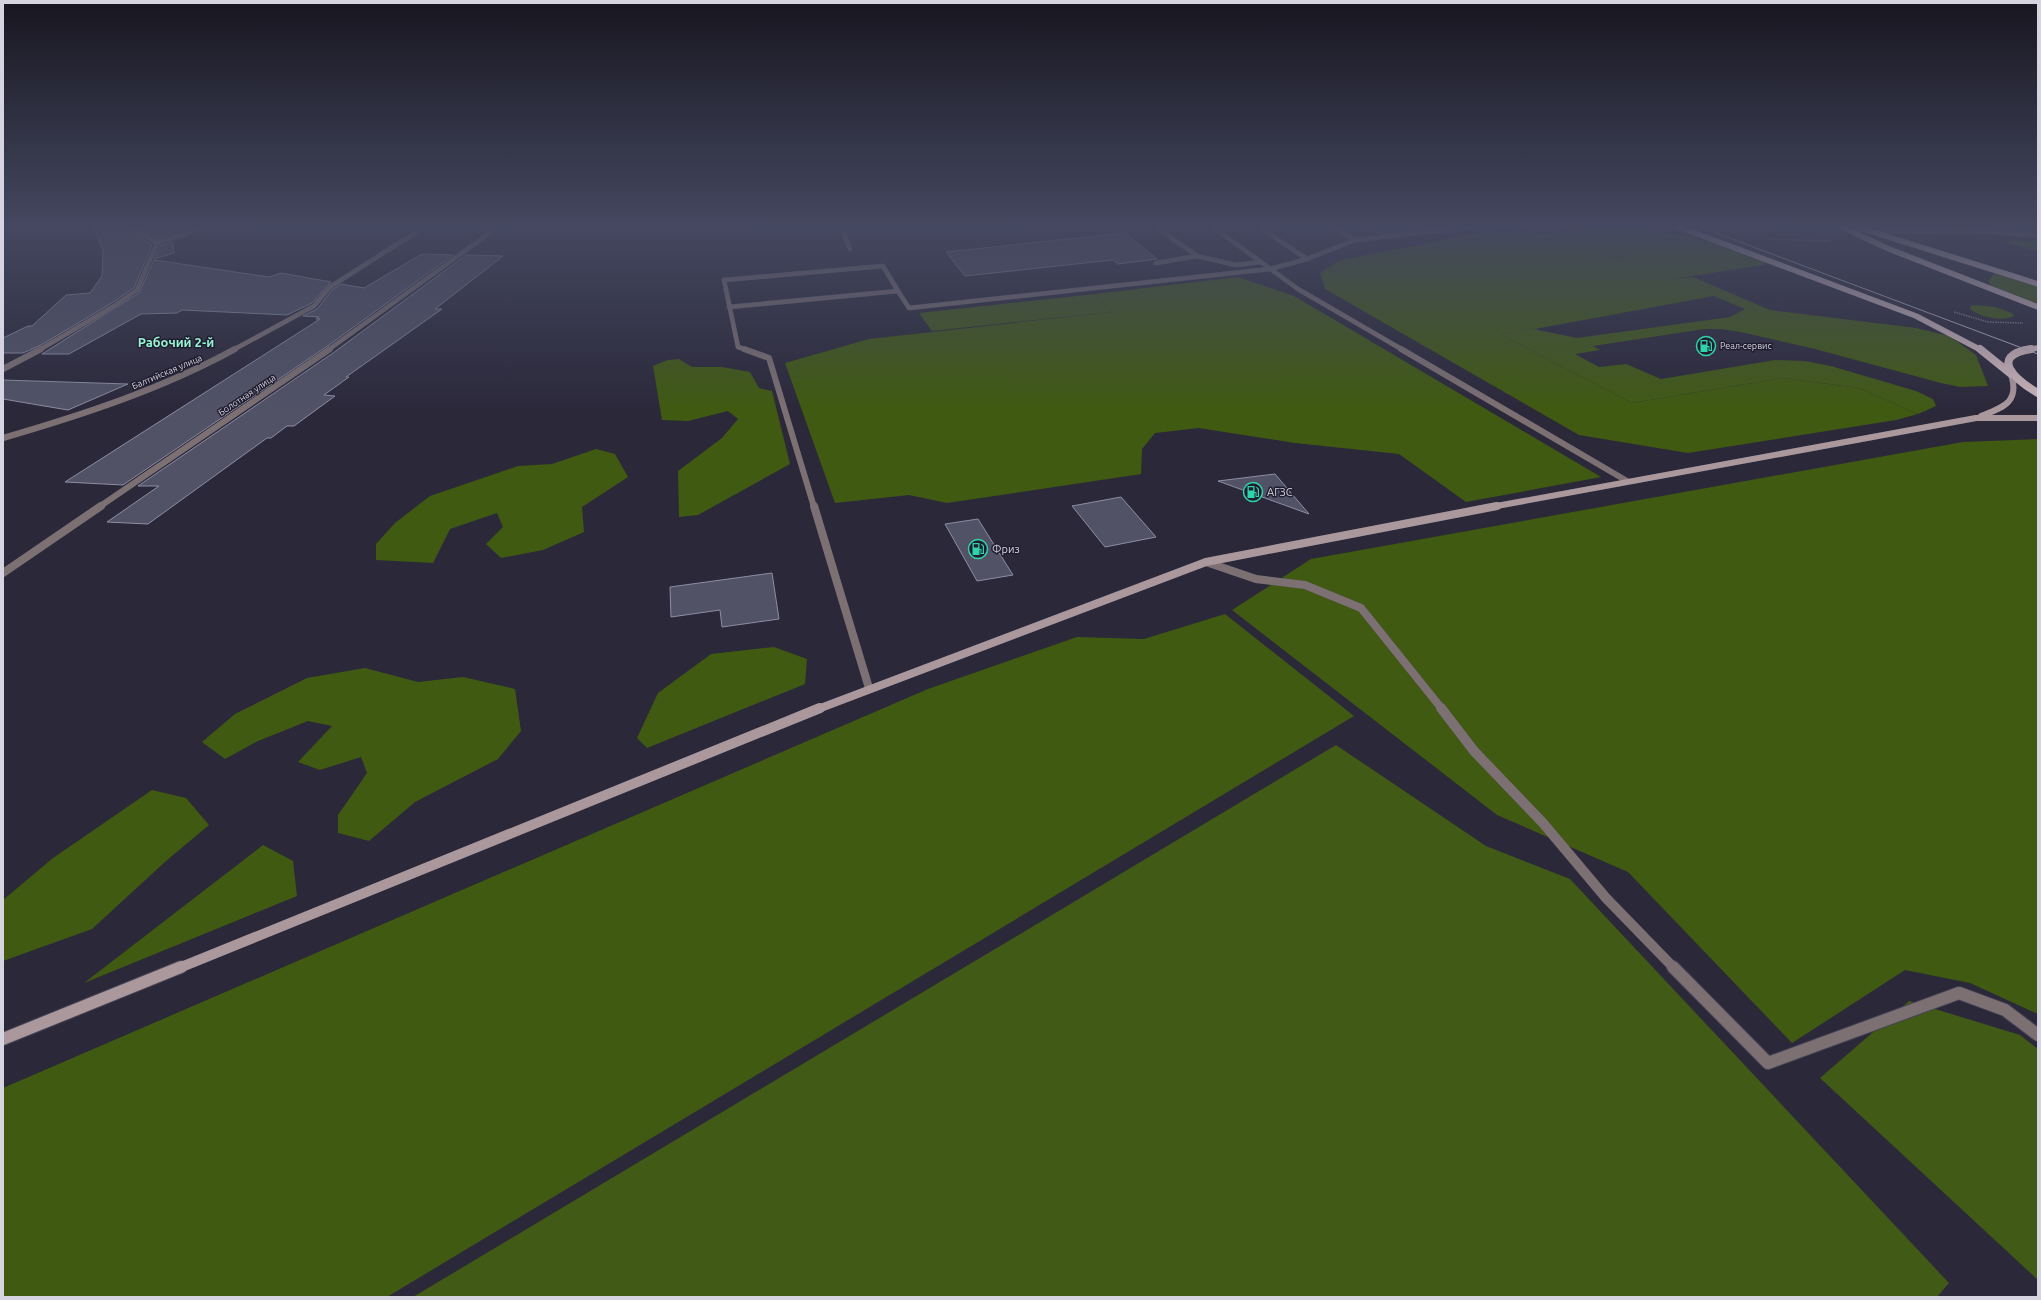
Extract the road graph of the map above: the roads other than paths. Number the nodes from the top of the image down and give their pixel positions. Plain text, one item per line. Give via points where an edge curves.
1 (138, 288) edge
2 (329, 288) edge
3 (416, 288) edge
4 (725, 288) edge
5 (896, 288) edge
6 (1097, 288) edge
7 (1296, 288) edge
8 (1840, 288) edge
9 (1988, 288) edge
10 (898, 291) junction
11 (729, 307) junction
12 (2038, 307) edge
13 (2038, 348) edge
14 (3, 369) edge
15 (2011, 374) junction
16 (2038, 393) edge
17 (1976, 418) junction
18 (2038, 418) edge
19 (3, 438) edge
20 (1627, 481) junction
21 (1206, 562) junction
22 (3, 573) edge
23 (869, 688) junction
24 (2038, 1035) edge
25 (3, 1039) edge

1 - 14 street via 114,306
2 - 19 street, Балтийская улица via 314,306 215,360 145,391
3 - 22 street, Болотная улица
4 - 11 street
5 - 10 street
6 - 10 street via 909,308
7 - 20 street
8 - 15 main road via 1916,316 1976,346
9 - 12 main road
10 - 11 street
11 - 23 street via 738,347 770,358
13 - 15 main road via 2013,354 2007,360
15 - 16 main road
15 - 17 main road via 2015,387 2006,405
17 - 18 main road
17 - 20 main road
20 - 21 main road
21 - 23 main road
21 - 24 street via 1256,579 1306,586 1361,608 1474,751 1543,823 1606,898 1768,1063 1959,993 2005,1010
23 - 25 main road

